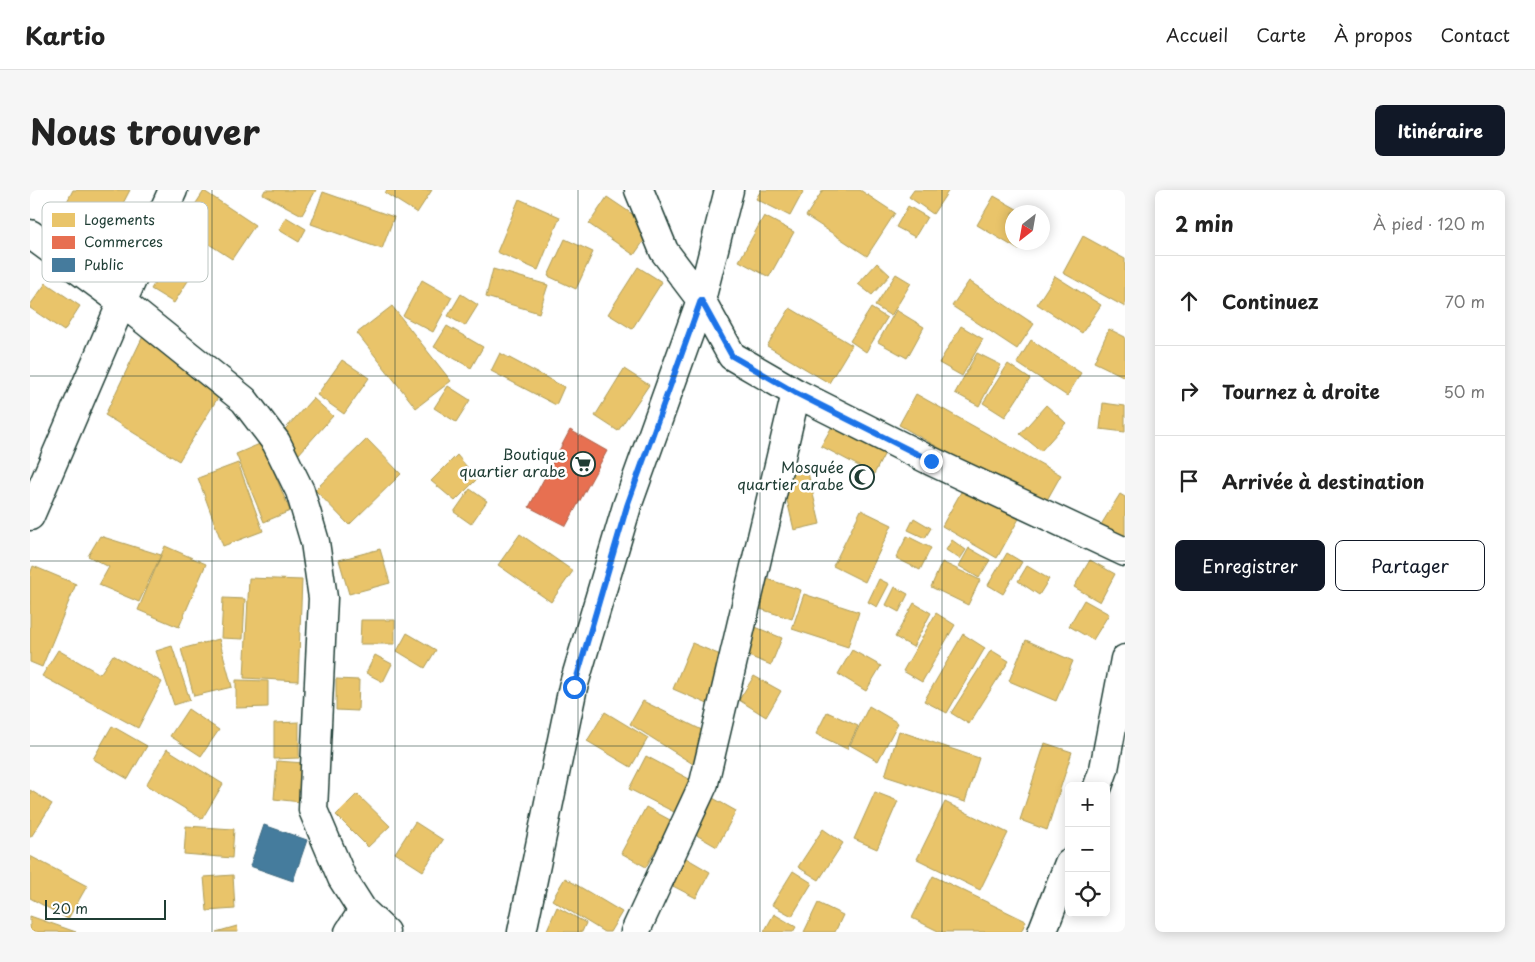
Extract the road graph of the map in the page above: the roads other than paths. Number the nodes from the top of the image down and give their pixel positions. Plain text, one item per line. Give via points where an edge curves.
1 (173, 190) edge
2 (639, 190) edge
3 (729, 190) edge
4 (168, 202) edge
5 (30, 234) edge
6 (42, 243) edge
7 (95, 282) edge
8 (131, 282) edge
9 (701, 300) junction
10 (122, 302) junction
11 (796, 393) junction
12 (30, 516) edge
13 (1125, 552) edge
14 (1125, 659) edge
15 (1099, 782) edge
16 (1065, 872) edge
17 (356, 921) edge
18 (385, 932) edge
19 (522, 932) edge
20 (635, 932) edge
21 (1042, 932) edge

1 - 4 street
2 - 9 street via 664,250
3 - 9 street
5 - 6 street
7 - 10 street
8 - 10 street
9 - 11 street via 732,356
9 - 19 street via 627,506 574,687
10 - 12 street
10 - 17 street via 244,400 276,442 300,491 315,542 323,598 313,810
11 - 13 street
11 - 20 street via 704,782
14 - 15 street
16 - 21 street
17 - 18 street

